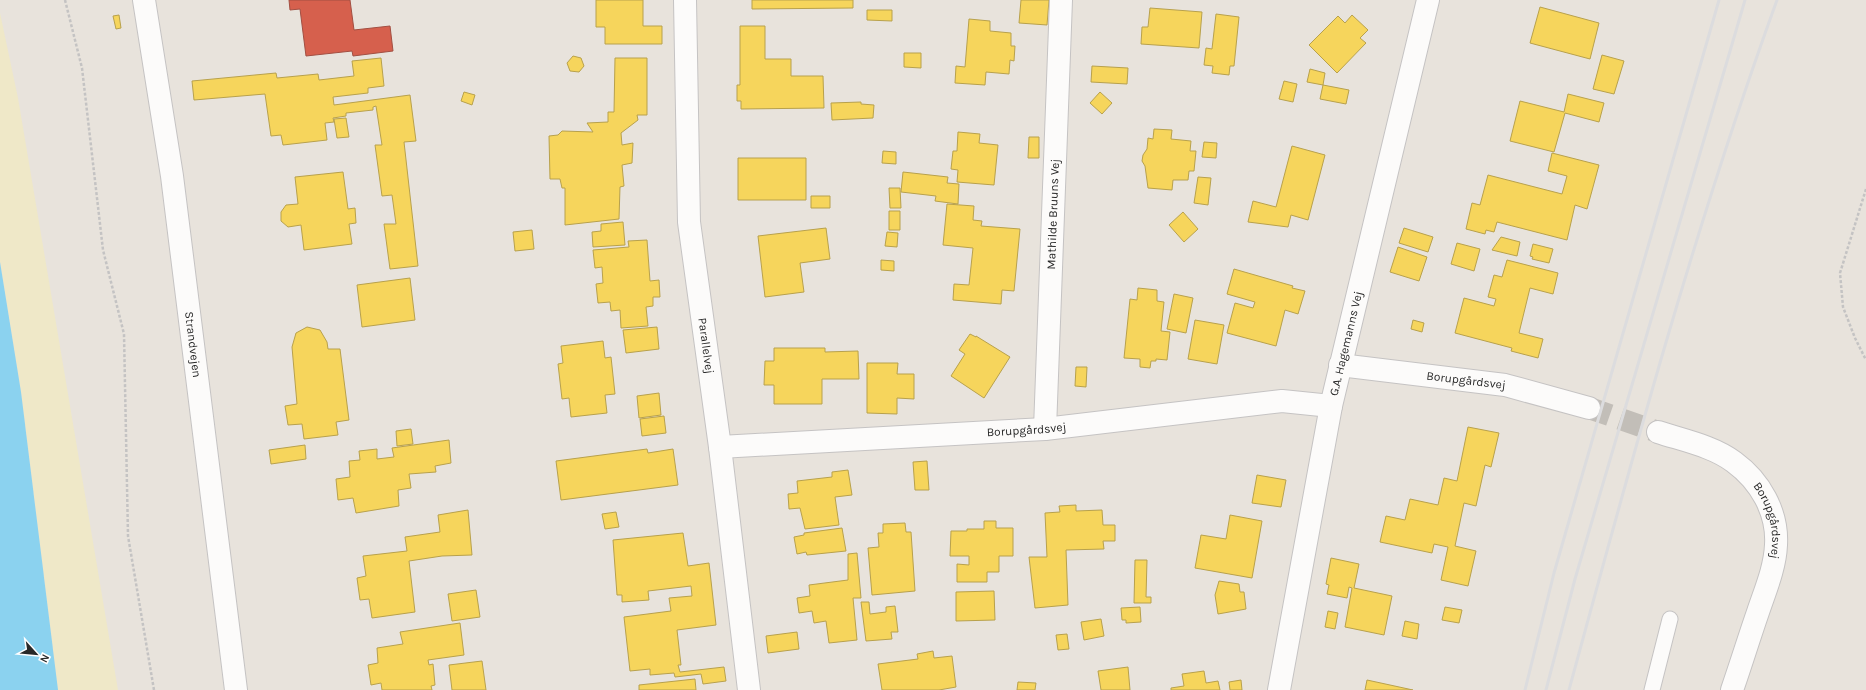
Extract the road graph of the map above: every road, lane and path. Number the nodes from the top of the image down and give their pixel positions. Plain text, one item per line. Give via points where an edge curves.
1 (65, 0) edge
2 (144, 0) edge
3 (686, 0) edge
4 (1061, 0) edge
5 (1428, 0) edge
6 (1866, 189) edge
7 (1866, 360) edge
8 (1340, 365) junction
9 (1331, 406) junction
10 (1589, 408) tunnel mouth
11 (1045, 429) junction
12 (1658, 432) tunnel mouth
13 (720, 447) junction
14 (1670, 620) dead end
15 (154, 690) edge
16 (236, 690) edge
17 (749, 690) edge
18 (1279, 690) edge
19 (1652, 690) edge
20 (1732, 690) edge

1 - 15 path via 82,68 103,250 124,334 128,536
2 - 16 street, Strandvejen via 172,176
3 - 13 street, Parallelvej via 689,222
4 - 11 street, Mathilde Bruuns Vej
5 - 8 street, G.A. Hagemanns Vej
6 - 7 path via 1840,273 1843,307
8 - 9 street, G.A. Hagemanns Vej
8 - 10 street, Borupgårdsvej via 1505,385
9 - 11 street, Borupgårdsvej via 1282,401
9 - 18 street, G.A. Hagemanns Vej
11 - 13 street, Borupgårdsvej
12 - 20 street, Borupgårdsvej via 1711,450 1733,461 1752,477 1765,497 1774,520 1776,544 1772,569
13 - 17 street, Parallelvej
14 - 19 lane

